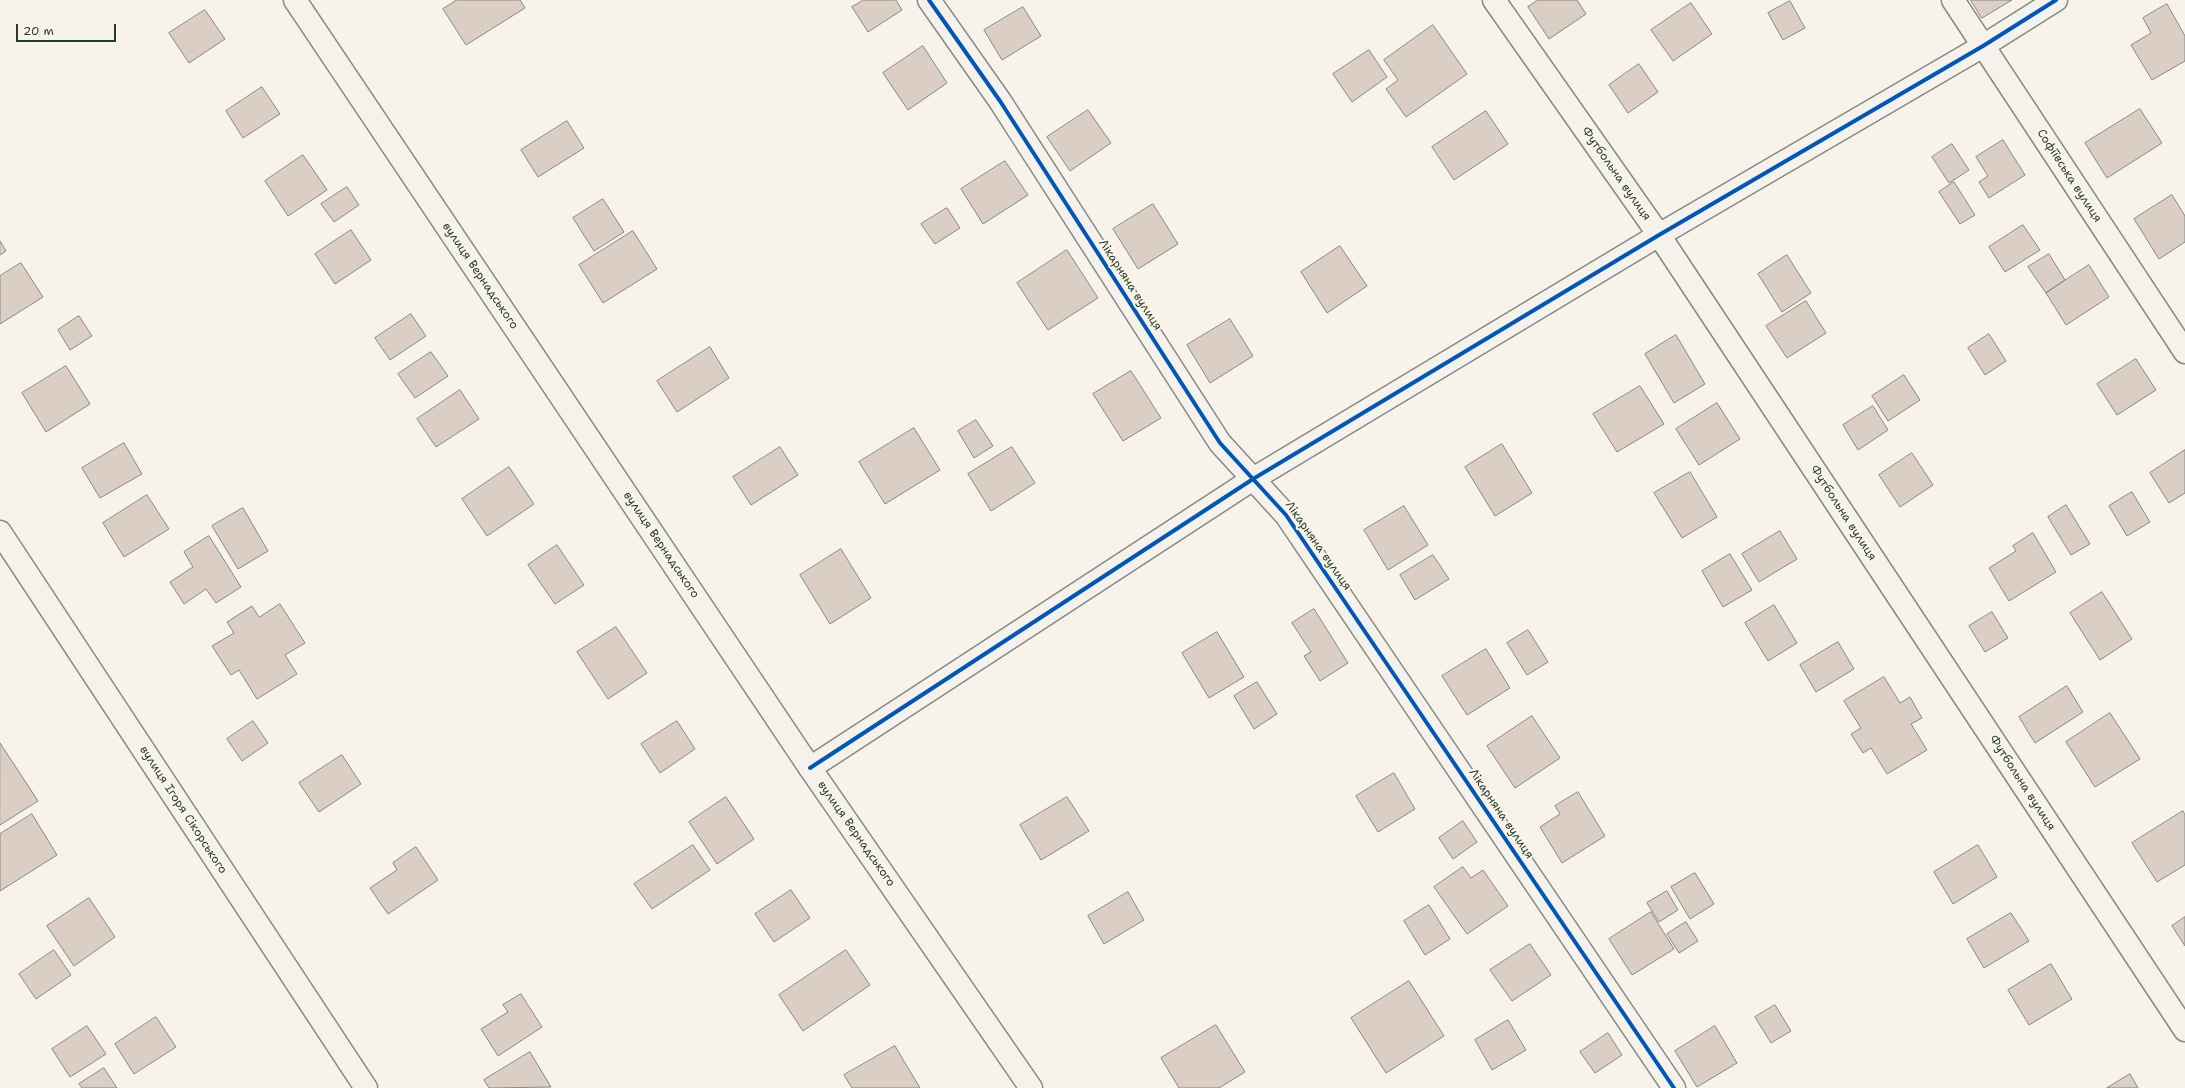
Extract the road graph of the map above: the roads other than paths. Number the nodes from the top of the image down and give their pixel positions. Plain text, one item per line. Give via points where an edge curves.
1 (295, 0) edge
2 (930, 0) edge
3 (1494, 0) edge
4 (1953, 0) edge
5 (2056, 0) edge
6 (1983, 46) junction
7 (1659, 235) junction
8 (2185, 352) edge
9 (1254, 479) junction
10 (0, 532) edge
11 (810, 768) junction
12 (2185, 1030) edge
13 (366, 1088) edge
14 (1031, 1088) edge
15 (1674, 1088) edge

1 - 11 street, вулиця Вернадського
2 - 9 street, Лікарняна вулиця via 1000,101 1220,443
3 - 7 street, Футбольна вулиця
4 - 6 street, Софіївська вулиця
5 - 6 street
6 - 7 street
6 - 8 street, Софіївська вулиця
7 - 9 street
7 - 12 street, Футбольна вулиця
9 - 11 street
9 - 15 street, Лікарняна вулиця via 1291,522
10 - 13 street, вулиця Ігоря Сікорського
11 - 14 street, вулиця Вернадського

